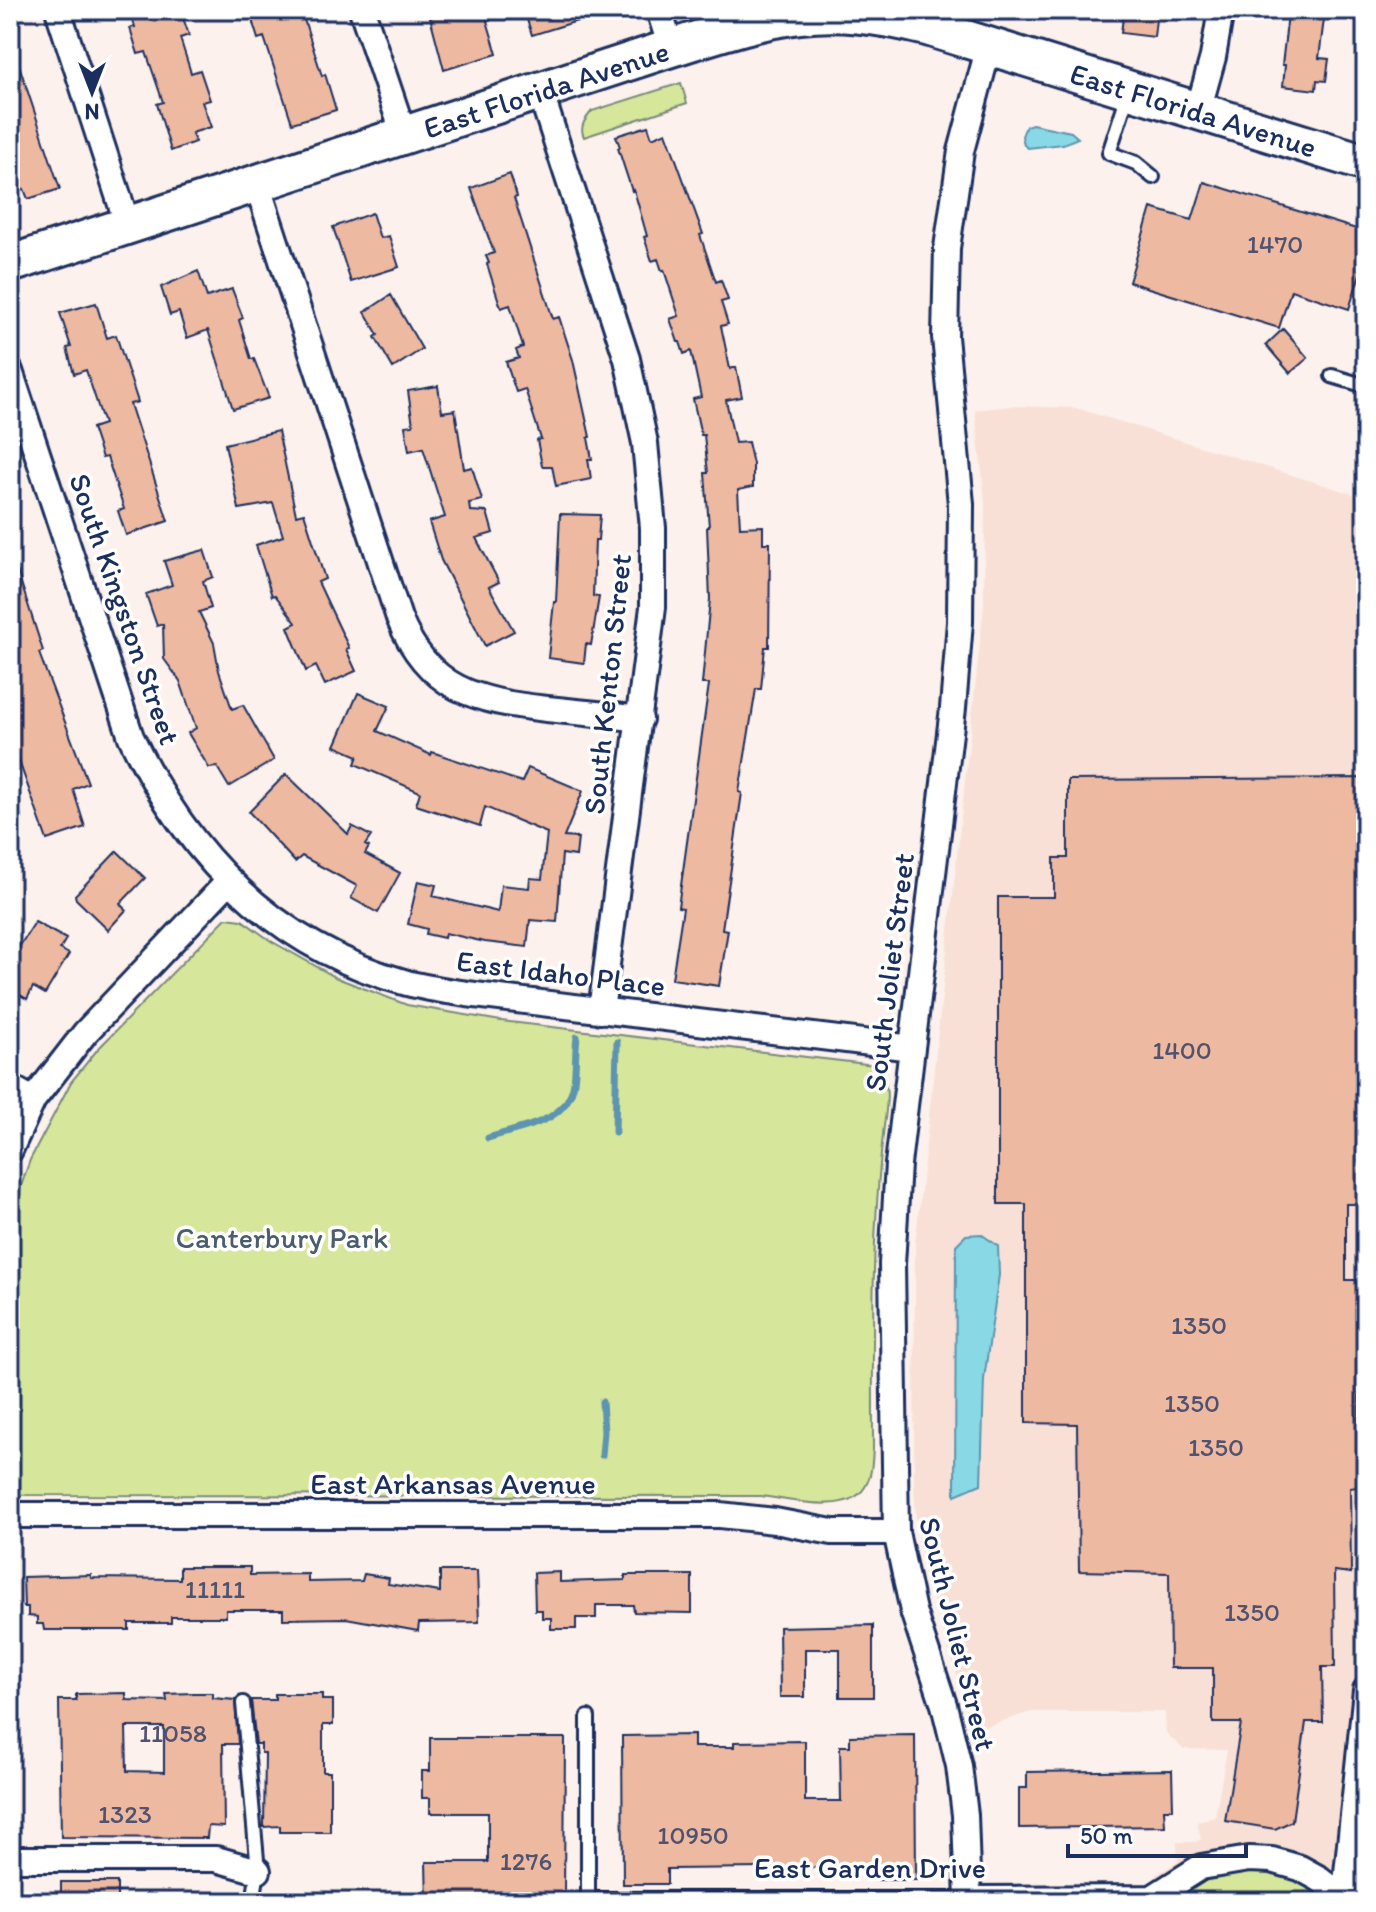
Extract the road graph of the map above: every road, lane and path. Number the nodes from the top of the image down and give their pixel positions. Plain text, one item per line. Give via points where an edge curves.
1 (58, 10) edge
2 (362, 10) edge
3 (659, 10) edge
4 (1221, 10) edge
5 (930, 18) edge
6 (989, 46) junction
7 (671, 48) junction
8 (1130, 90) junction
9 (540, 91) junction
10 (1198, 111) junction
11 (404, 135) junction
12 (1366, 163) edge
13 (1153, 177) dead end
14 (257, 184) junction
15 (128, 226) junction
16 (10, 264) edge
17 (10, 371) edge
18 (1332, 376) dead end
19 (1366, 386) edge
20 (640, 719) junction
21 (229, 881) junction
22 (601, 1011) junction
23 (912, 1048) junction
24 (10, 1087) edge
25 (33, 1100) junction
26 (10, 1150) edge
27 (10, 1515) edge
28 (896, 1532) junction
29 (1366, 1690) edge
30 (243, 1703) dead end
31 (588, 1717) dead end
32 (10, 1859) edge
33 (258, 1871) junction
34 (588, 1900) edge
35 (968, 1900) edge
36 (1154, 1900) edge
37 (1348, 1900) edge
38 (253, 1902) edge

1 - 15 street
2 - 11 street
3 - 7 street
4 - 10 street
5 - 6 street, East Florida Avenue
5 - 7 street, East Florida Avenue via 818,11 771,18
6 - 8 street, East Florida Avenue
6 - 23 street, South Joliet Street via 961,151 947,248 945,337 961,504 962,593
7 - 9 street, East Florida Avenue
8 - 10 street, East Florida Avenue
8 - 13 lane via 1109,153 1136,163
9 - 11 street, East Florida Avenue
9 - 20 street, South Kenton Street via 627,359 645,443 654,571
10 - 12 street, East Florida Avenue
11 - 14 street, East Florida Avenue
14 - 15 street, East Florida Avenue
14 - 20 street via 399,618 416,652 449,684 479,698
15 - 16 street, East Florida Avenue
17 - 21 street, South Kingston Street via 131,737 173,814
18 - 19 lane
20 - 22 street, South Kenton Street
21 - 22 street, East Idaho Place via 286,927 364,968 429,988
21 - 25 street via 85,1033
22 - 23 street, East Idaho Place
23 - 28 street, South Joliet Street via 894,1213
24 - 25 street
25 - 26 street
27 - 28 street, East Arkansas Avenue via 720,1515 832,1532
28 - 35 street, South Joliet Street via 913,1611 959,1766
29 - 37 street
30 - 33 lane
31 - 34 lane
32 - 33 street via 216,1859
33 - 38 lane
34 - 35 lane, East Garden Drive
35 - 36 street, East Garden Drive
36 - 37 street, East Garden Drive via 1201,1867 1249,1859 1300,1868

